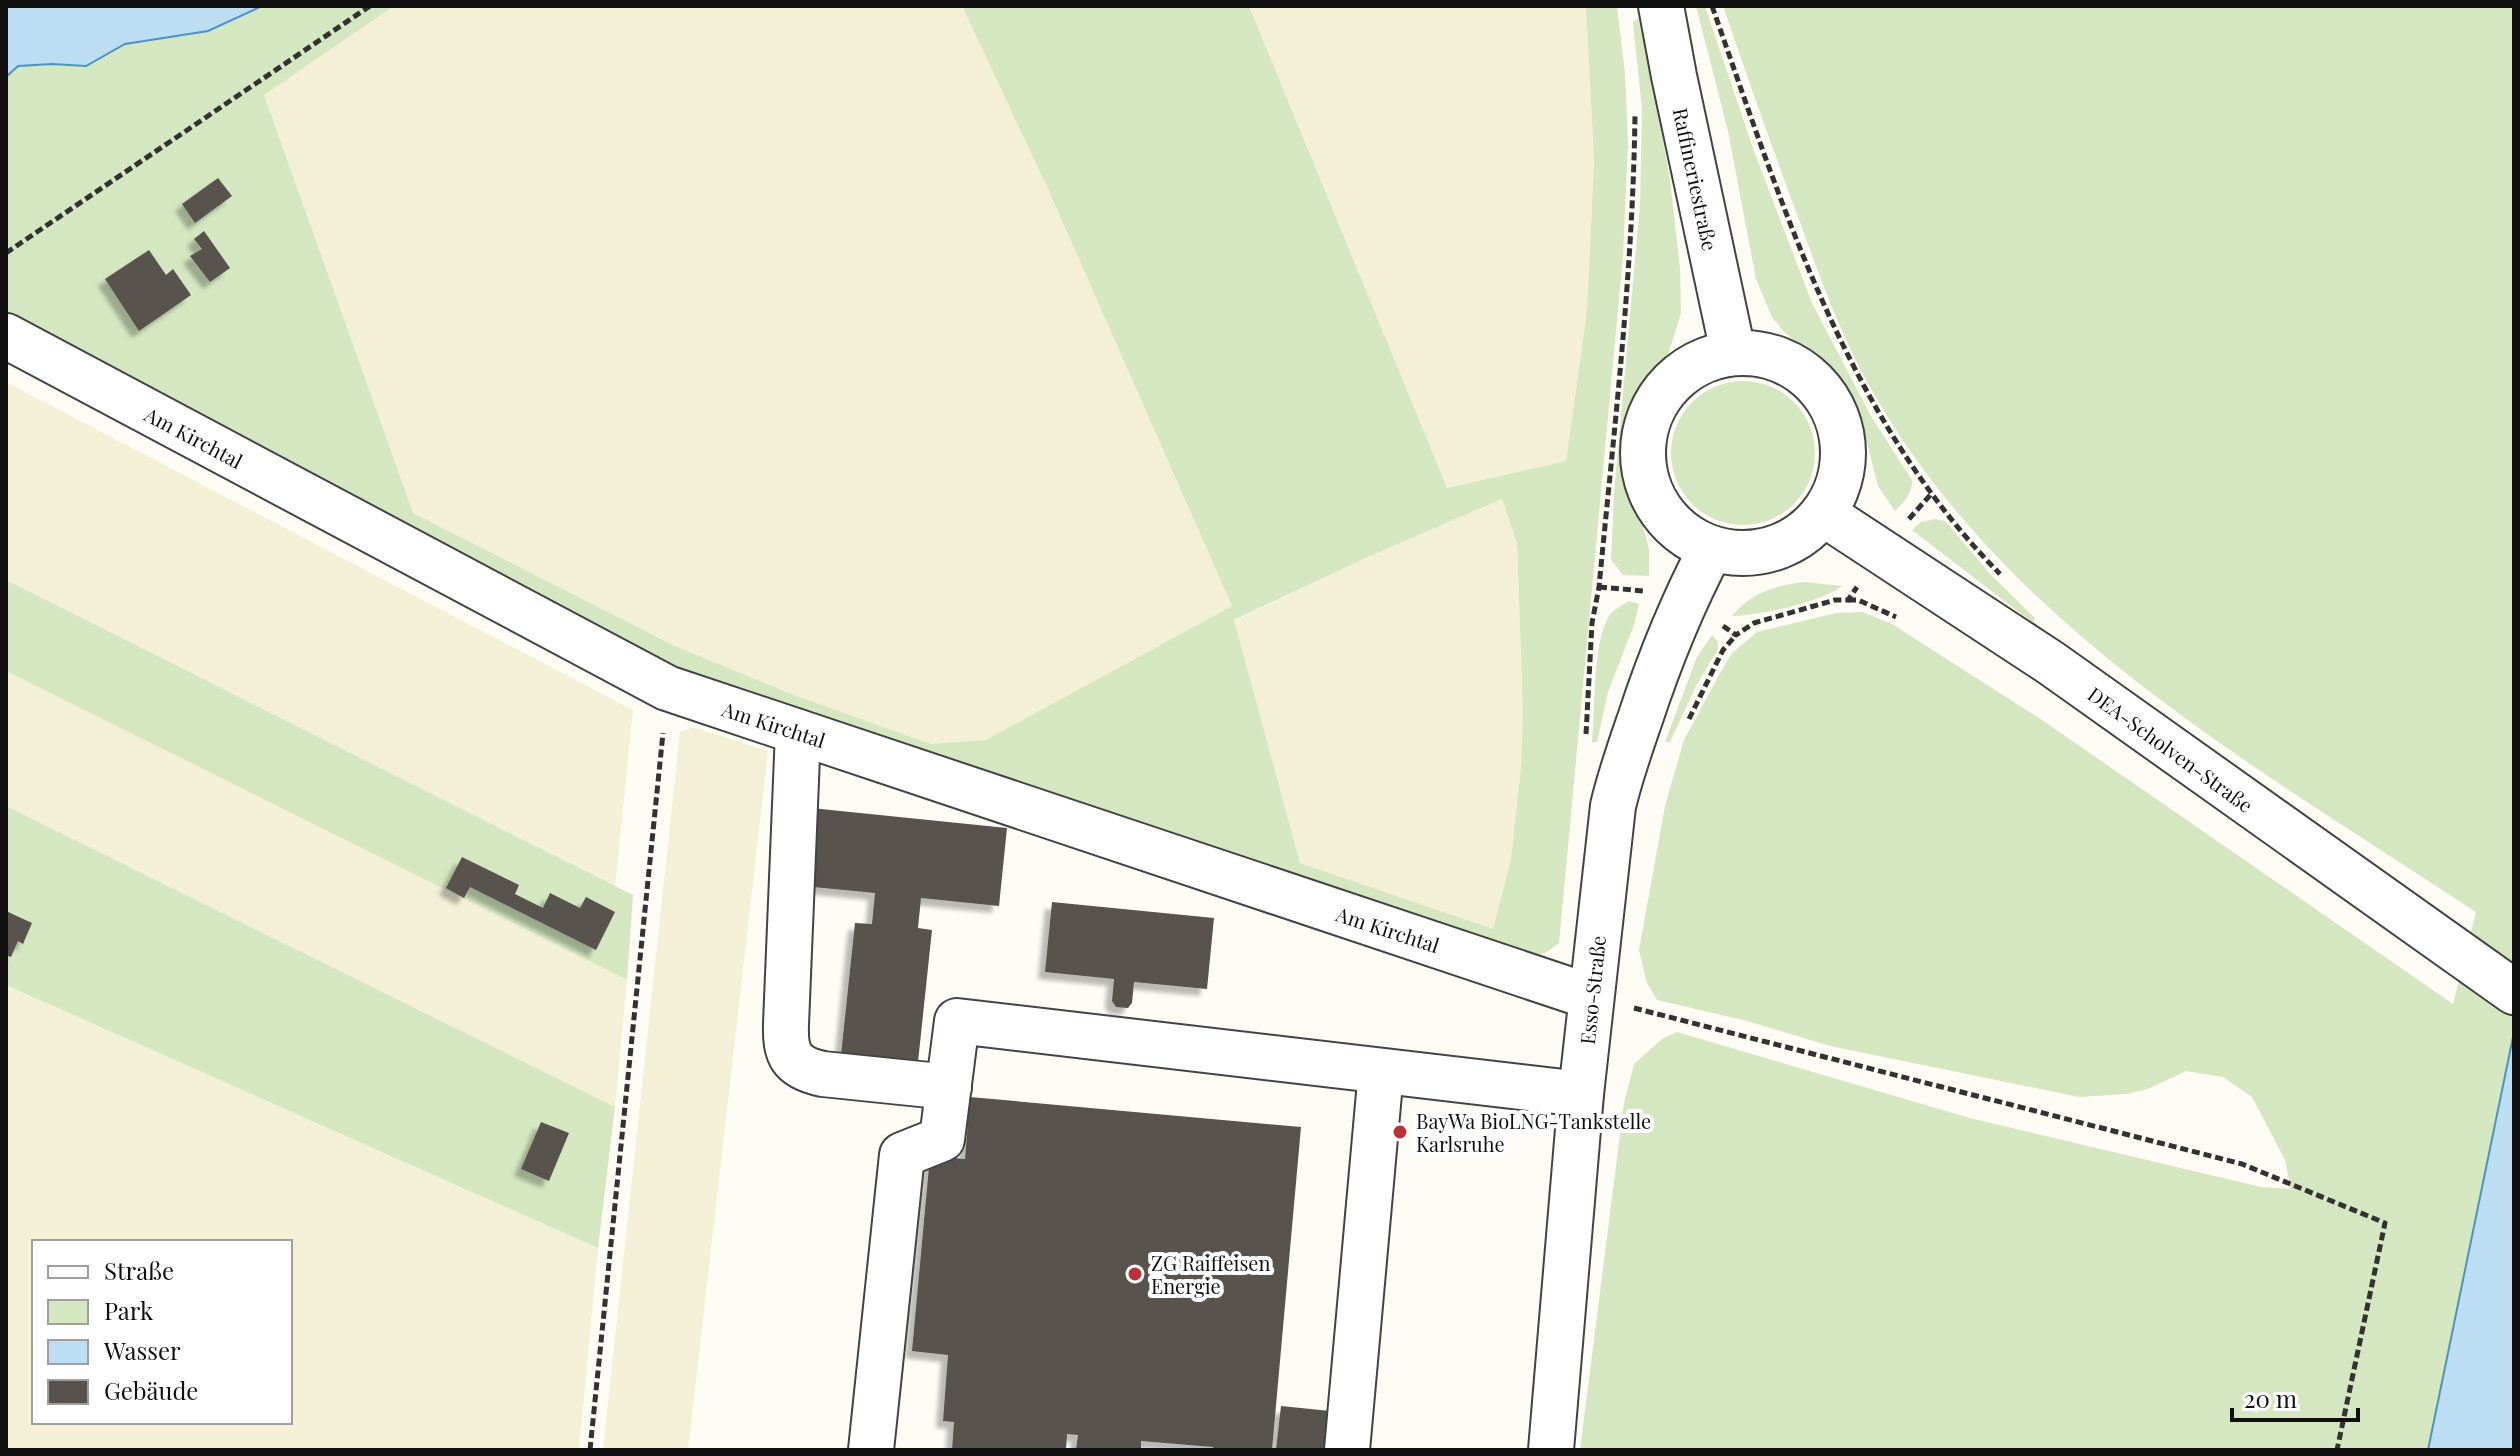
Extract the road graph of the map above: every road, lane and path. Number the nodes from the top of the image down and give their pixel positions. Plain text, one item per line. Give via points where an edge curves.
1 (370, 6) edge
2 (1661, 6) edge
3 (1712, 6) edge
4 (1635, 108) dead end
5 (6, 253) edge
6 (6, 336) edge
7 (1733, 352) junction
8 (1824, 514) junction
9 (1711, 549) junction
10 (1882, 553) junction
11 (1599, 587) junction
12 (1682, 605) junction
13 (1736, 635) junction
14 (667, 688) junction
15 (1688, 721) dead end
16 (798, 732) junction
17 (1586, 739) dead end
18 (2514, 992) edge
19 (1591, 997) junction
20 (1381, 1071) junction
21 (949, 1087) junction
22 (1581, 1094) junction
23 (590, 1450) edge
24 (871, 1450) edge
25 (1347, 1450) edge
26 (1551, 1450) edge
27 (2337, 1450) edge

1 - 5 path
2 - 7 street, Raffineriestraße
3 - 10 path via 1813,284 1874,408 1932,493
4 - 11 path via 1626,295
6 - 14 street, Am Kirchtal
7 - 8 street via 1766,354 1797,367 1822,389 1838,418 1844,451 1839,485
7 - 9 street via 1700,362 1672,382 1652,409 1642,443 1645,476 1658,508 1681,533
8 - 9 street via 1792,541 1752,554
8 - 10 street, DEA-Scholven-Straße
9 - 12 street, Esso-Straße
10 - 13 path via 1848,600 1754,623
10 - 18 street, DEA-Scholven-Straße via 2051,663
11 - 12 path via 1645,591
11 - 17 path
12 - 13 path
12 - 19 street, Esso-Straße via 1621,770
13 - 15 path via 1711,671
14 - 16 street, Am Kirchtal
14 - 23 path
16 - 19 street, Am Kirchtal
16 - 21 street via 785,1043 805,1070
19 - 22 street, Esso-Straße
19 - 27 path via 2242,1164 2385,1223
20 - 21 street via 957,1021
20 - 22 street
20 - 25 street
21 - 24 street via 942,1139 902,1155
22 - 26 street, Esso-Straße

